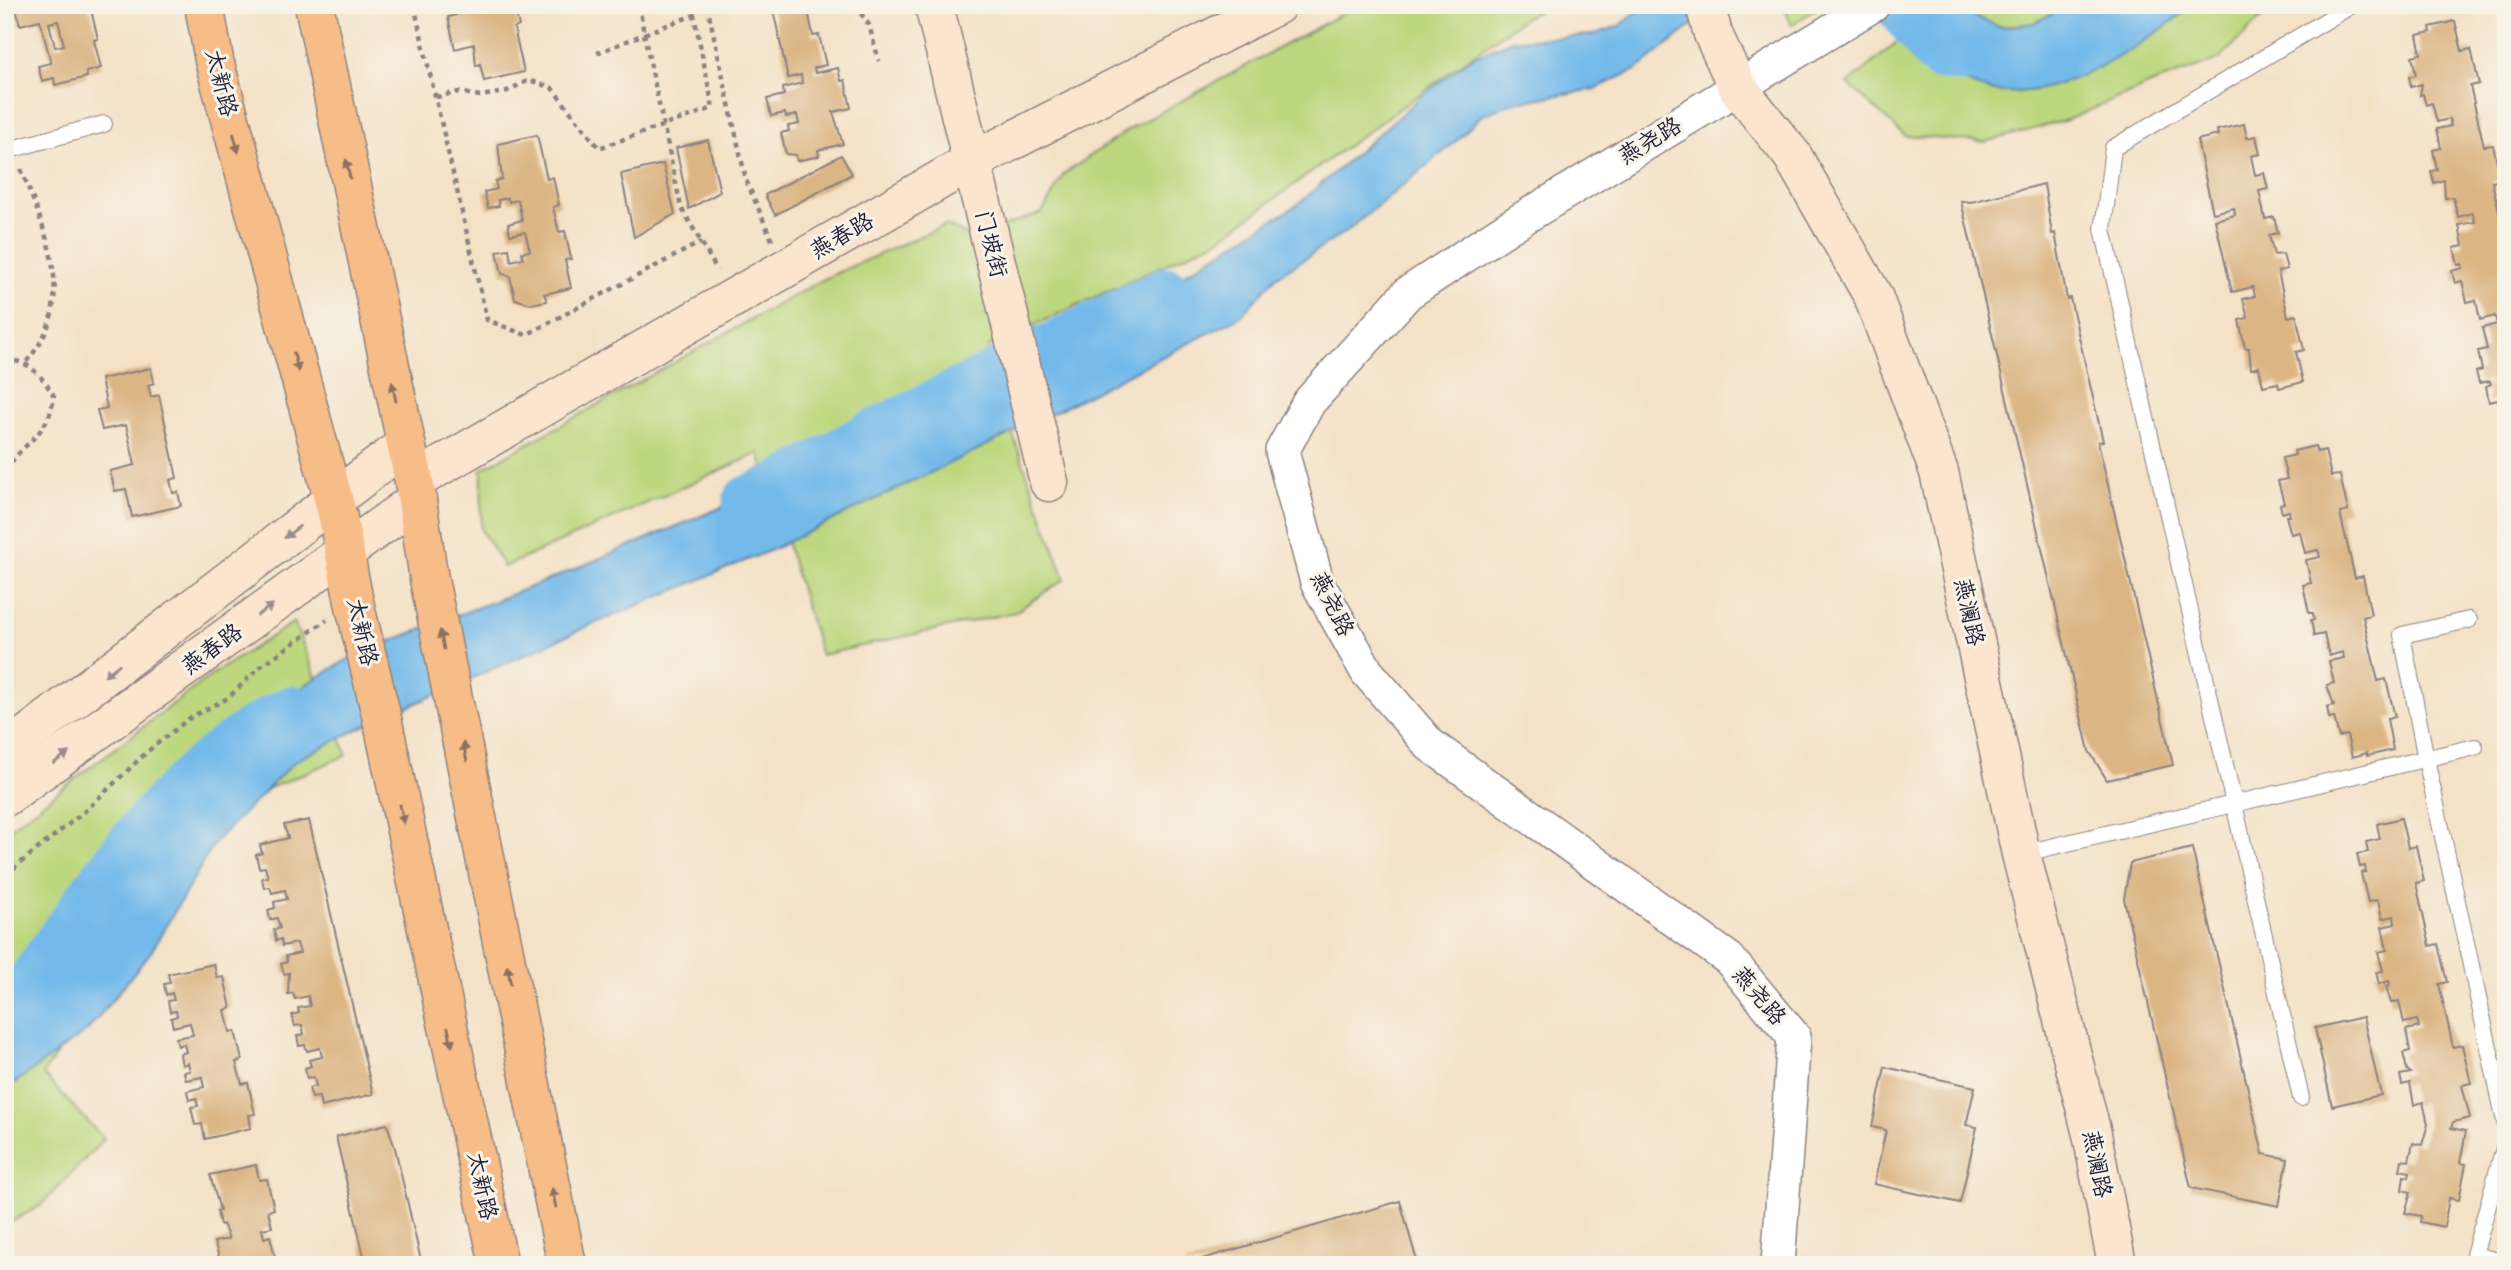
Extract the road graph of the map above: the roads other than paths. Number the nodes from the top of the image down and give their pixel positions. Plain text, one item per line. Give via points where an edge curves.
1 (204, 5) edge
2 (314, 5) edge
3 (934, 5) edge
4 (1277, 5) edge
5 (2352, 5) edge
6 (1865, 10) edge
7 (1709, 20) edge
8 (1738, 88) junction
9 (104, 124) dead end
10 (9, 150) edge
11 (971, 162) junction
12 (412, 475) junction
13 (1049, 482) dead end
14 (334, 500) junction
15 (346, 552) junction
16 (2469, 620) dead end
17 (2475, 747) dead end
18 (5, 752) edge
19 (2426, 759) junction
20 (5, 797) edge
21 (2234, 804) junction
22 (2021, 854) junction
23 (2301, 1098) dead end
24 (2506, 1126) edge
25 (2505, 1143) edge
26 (2506, 1263) edge
27 (499, 1265) edge
28 (567, 1265) edge
29 (1778, 1265) edge
30 (2117, 1265) edge

1 -> 14 main road, 太新路 via 214,60
12 -> 2 main road
3 - 11 street, 门坡街
4 - 11 street, 燕春路
5 - 21 lane via 2113,148 2103,229
6 - 8 street, 燕尧路
7 - 8 street, 燕澜路
8 - 22 street, 燕澜路 via 1792,155 1873,296 1929,446
8 - 29 street, 燕尧路 via 1509,226 1408,293 1309,402 1282,451 1317,582 1367,671 1430,745 1729,959 1794,1037
9 - 10 lane
11 - 12 street, 燕春路
11 - 13 street, 门坡街
12 - 14 street, 燕春路
12 - 15 street, 燕春路
28 -> 12 main road
14 - 15 main road, 太新路
14 -> 18 street, 燕春路
20 -> 15 street, 燕春路
15 -> 27 main road, 太新路
16 - 19 lane via 2402,635
17 - 19 lane
19 - 21 lane
19 - 24 lane
21 - 22 lane
21 - 23 lane
22 - 30 street, 燕澜路 via 2092,1134
25 - 26 lane via 2474,1255

